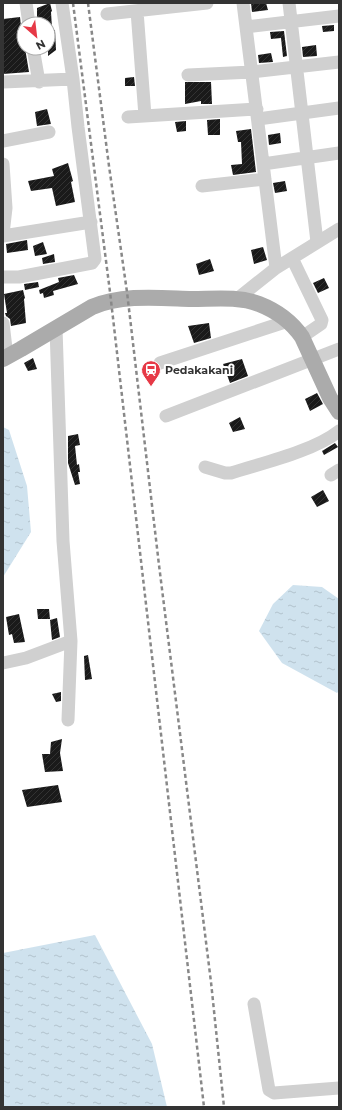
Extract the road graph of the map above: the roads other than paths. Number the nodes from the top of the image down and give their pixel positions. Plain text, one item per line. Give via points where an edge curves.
1 (26, 3) edge
2 (62, 3) edge
3 (207, 3) edge
4 (243, 3) edge
5 (289, 3) edge
6 (137, 11) junction
7 (106, 14) dead end
8 (28, 16) edge
9 (339, 16) edge
10 (291, 22) junction
11 (246, 27) junction
12 (34, 56) edge
13 (339, 62) edge
14 (297, 67) junction
15 (252, 72) junction
16 (188, 75) dead end
17 (73, 80) junction
18 (3, 82) edge
19 (39, 82) junction
20 (339, 108) edge
21 (302, 113) junction
22 (257, 114) junction
23 (145, 116) junction
24 (128, 118) dead end
25 (49, 132) dead end
26 (3, 141) edge
27 (339, 153) edge
28 (307, 158) junction
29 (3, 164) edge
30 (263, 164) junction
31 (265, 179) junction
32 (202, 186) dead end
33 (5, 209) edge
34 (91, 222) junction
35 (339, 229) edge
36 (3, 235) edge
37 (317, 242) junction
38 (292, 258) junction
39 (276, 268) junction
40 (3, 277) edge
41 (237, 299) junction
42 (288, 321) junction
43 (3, 323) edge
44 (56, 328) junction
45 (302, 337) junction
46 (339, 349) edge
47 (5, 358) edge
48 (312, 358) junction
49 (160, 363) dead end
50 (339, 412) edge
51 (166, 416) dead end
52 (339, 431) edge
53 (205, 467) dead end
54 (71, 641) junction
55 (3, 663) edge
56 (68, 720) dead end
57 (254, 1004) dead end
58 (339, 1088) edge

1 - 8 street
2 - 17 street
3 - 6 street
4 - 11 street
5 - 10 street
6 - 7 street
6 - 23 street
9 - 10 street
10 - 11 street
10 - 14 street
11 - 15 street
12 - 19 street
13 - 14 street
14 - 15 street
14 - 21 street
15 - 16 street
15 - 22 street
17 - 19 street
17 - 34 street
18 - 19 street
20 - 21 street
21 - 22 street
21 - 28 street
22 - 23 street
22 - 30 street
23 - 24 street
25 - 26 street
27 - 28 street
28 - 30 street
28 - 37 street
29 - 33 street
30 - 31 street
31 - 32 street
31 - 39 street
33 - 36 street
34 - 36 street
34 - 40 street via 96,260 94,262 19,277
35 - 37 street
37 - 38 street
38 - 39 street
38 - 45 street via 322,320 321,324
39 - 41 street
41 - 42 main road via 269,308
41 - 44 main road via 111,300 92,307
42 - 45 main road
42 - 49 street
43 - 47 street
44 - 47 main road
44 - 54 street via 63,541
45 - 48 main road
46 - 48 street
48 - 50 main road
48 - 51 street
52 - 53 street via 302,450 231,473
54 - 55 street via 26,658
54 - 56 street
57 - 58 street via 269,1090 274,1093

